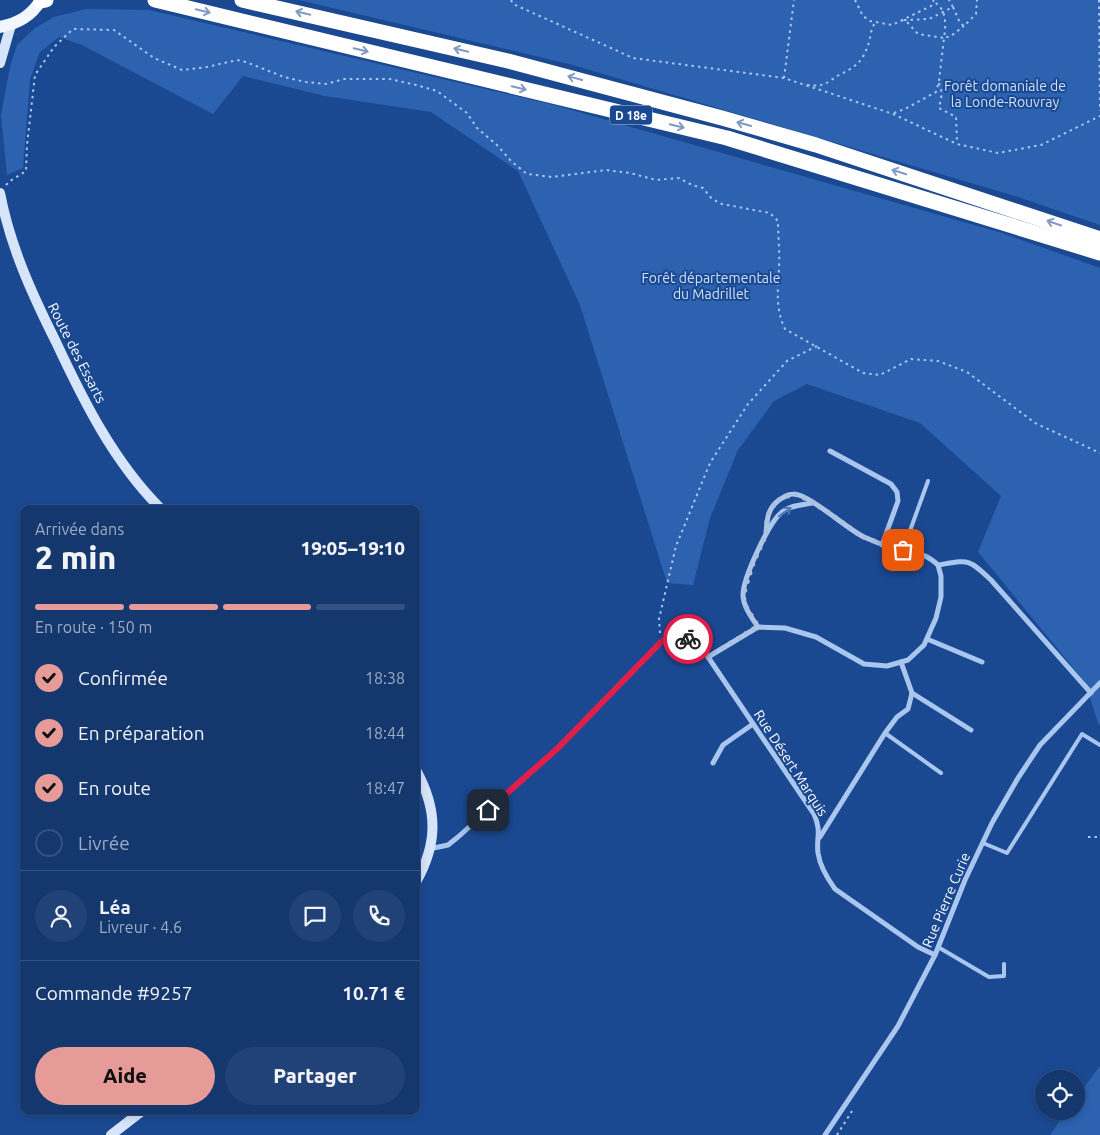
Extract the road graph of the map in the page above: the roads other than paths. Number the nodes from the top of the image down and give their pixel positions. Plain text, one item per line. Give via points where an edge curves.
1 (41, 0) edge
2 (46, 0) edge
3 (155, 0) edge
4 (242, 0) edge
5 (6, 26) edge
6 (0, 63) edge
7 (2, 190) edge
8 (1100, 239) edge
9 (1100, 253) edge
10 (830, 452) dead end
11 (928, 482) dead end
12 (812, 503) junction
13 (157, 505) edge
14 (766, 534) junction
15 (882, 545) junction
16 (903, 550) junction
17 (938, 565) junction
18 (758, 626) junction
19 (927, 639) junction
20 (708, 657) junction
21 (901, 662) junction
22 (982, 662) dead end
23 (1100, 683) edge
24 (912, 693) junction
25 (1091, 693) junction
26 (753, 724) junction
27 (970, 730) dead end
28 (886, 733) junction
29 (1100, 745) edge
30 (713, 763) dead end
31 (941, 773) dead end
32 (420, 778) edge
33 (819, 838) junction
34 (983, 843) junction
35 (429, 849) junction
36 (420, 874) edge
37 (938, 947) junction
38 (934, 955) junction
39 (1004, 964) dead end
40 (137, 1115) edge
41 (111, 1135) edge
42 (824, 1135) edge

1 - 2 highway
1 - 5 main road via 23,19
3 -> 9 highway, D 18e via 727,138
8 -> 4 highway, D 18e via 826,148 722,118 508,61
5 - 6 main road
7 - 13 main road, Route des Essarts via 3,211 16,253 66,364 127,472
10 - 15 street via 891,484 897,492 898,501
11 - 16 lane
14 -> 12 street via 783,511
12 - 14 street via 793,494 780,499 771,508
12 - 15 street via 861,536
14 - 18 street via 743,596
15 - 16 street
16 - 17 street via 928,556
17 - 19 street via 941,597
17 - 25 street via 962,561 974,564
18 - 20 street
18 - 21 street via 785,628 816,637 864,664 887,666
19 - 21 street via 908,660
19 - 22 street
20 - 26 street, Rue Désert Marquis
20 - 35 street, Rue Désert Marquis via 685,637 671,636 661,642 558,748 448,845
21 - 24 street
23 - 25 street, Rue Pierre Curie
24 - 27 street
24 - 28 street via 908,709 897,717
25 - 34 street, Rue Pierre Curie via 1040,745
26 - 30 street via 723,745
26 - 33 street, Rue Désert Marquis via 814,814
28 - 31 lane
28 - 33 street
29 - 34 lane via 1082,734 1008,853
32 - 35 main road via 430,799 432,834
33 - 38 street, Rue Désert Marquis via 820,864 835,889
34 - 37 street, Rue Pierre Curie
35 - 36 main road
37 - 38 street, Rue Pierre Curie
37 - 39 lane via 989,977 1004,976
38 - 42 street, Rue Pierre Curie via 898,1026
40 - 41 main road

